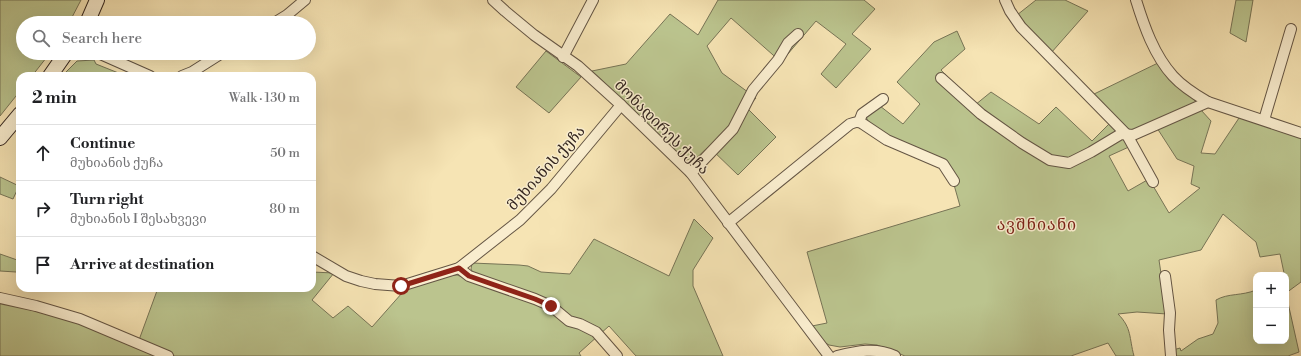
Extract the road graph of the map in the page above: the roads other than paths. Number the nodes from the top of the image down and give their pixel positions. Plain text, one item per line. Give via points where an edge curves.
1 (97, 0) edge
2 (305, 0) edge
3 (493, 0) edge
4 (593, 0) edge
5 (1005, 0) edge
6 (1136, 0) edge
7 (90, 16) edge
8 (285, 16) edge
9 (1291, 29) dead end
10 (798, 34) dead end
11 (563, 56) junction
12 (61, 60) edge
13 (114, 60) edge
14 (211, 60) edge
15 (53, 72) edge
16 (141, 72) edge
17 (192, 72) edge
18 (941, 78) dead end
19 (883, 99) dead end
20 (1208, 102) junction
21 (621, 105) junction
22 (16, 119) edge
23 (1264, 120) junction
24 (859, 122) junction
25 (1301, 133) edge
26 (1127, 135) junction
27 (0, 138) edge
28 (691, 173) junction
29 (954, 181) dead end
30 (1153, 182) dead end
31 (728, 223) junction
32 (316, 258) edge
33 (459, 268) junction
34 (1165, 276) dead end
35 (0, 298) edge
36 (168, 356) edge
37 (617, 356) edge
38 (829, 356) edge
39 (837, 356) edge
40 (895, 356) edge
41 (1171, 356) edge

1 - 7 main road
2 - 8 street
3 - 11 street, მონადირეს ქუჩა
4 - 11 street
5 - 26 street via 1022,27
6 - 20 street via 1143,23 1159,56 1173,76
9 - 23 street
10 - 28 street via 788,43 778,60 753,90 733,129
11 - 21 street, მონადირეს ქუჩა via 578,66
12 - 15 main road
13 - 16 street
14 - 17 street
18 - 26 street via 981,114 1050,160 1069,163 1121,134
19 - 24 street via 862,114
20 - 23 street
20 - 26 street via 1133,135
21 - 28 street, მონადირეს ქუჩა
21 - 33 street, მუხიანის ქუჩა via 550,189 520,220
22 - 27 main road
23 - 25 street
24 - 29 street via 887,140 943,164
24 - 31 street via 850,124
26 - 30 street
28 - 31 street, მონადირეს ქუჩა
31 - 38 street, მონადირეს ქუჩა
32 - 33 street, მუხიანის ქუჩა via 361,282 401,286
33 - 37 street via 469,276 551,306 569,321 596,332
34 - 41 street via 1170,314
35 - 36 street via 80,319
39 - 40 street via 872,350

